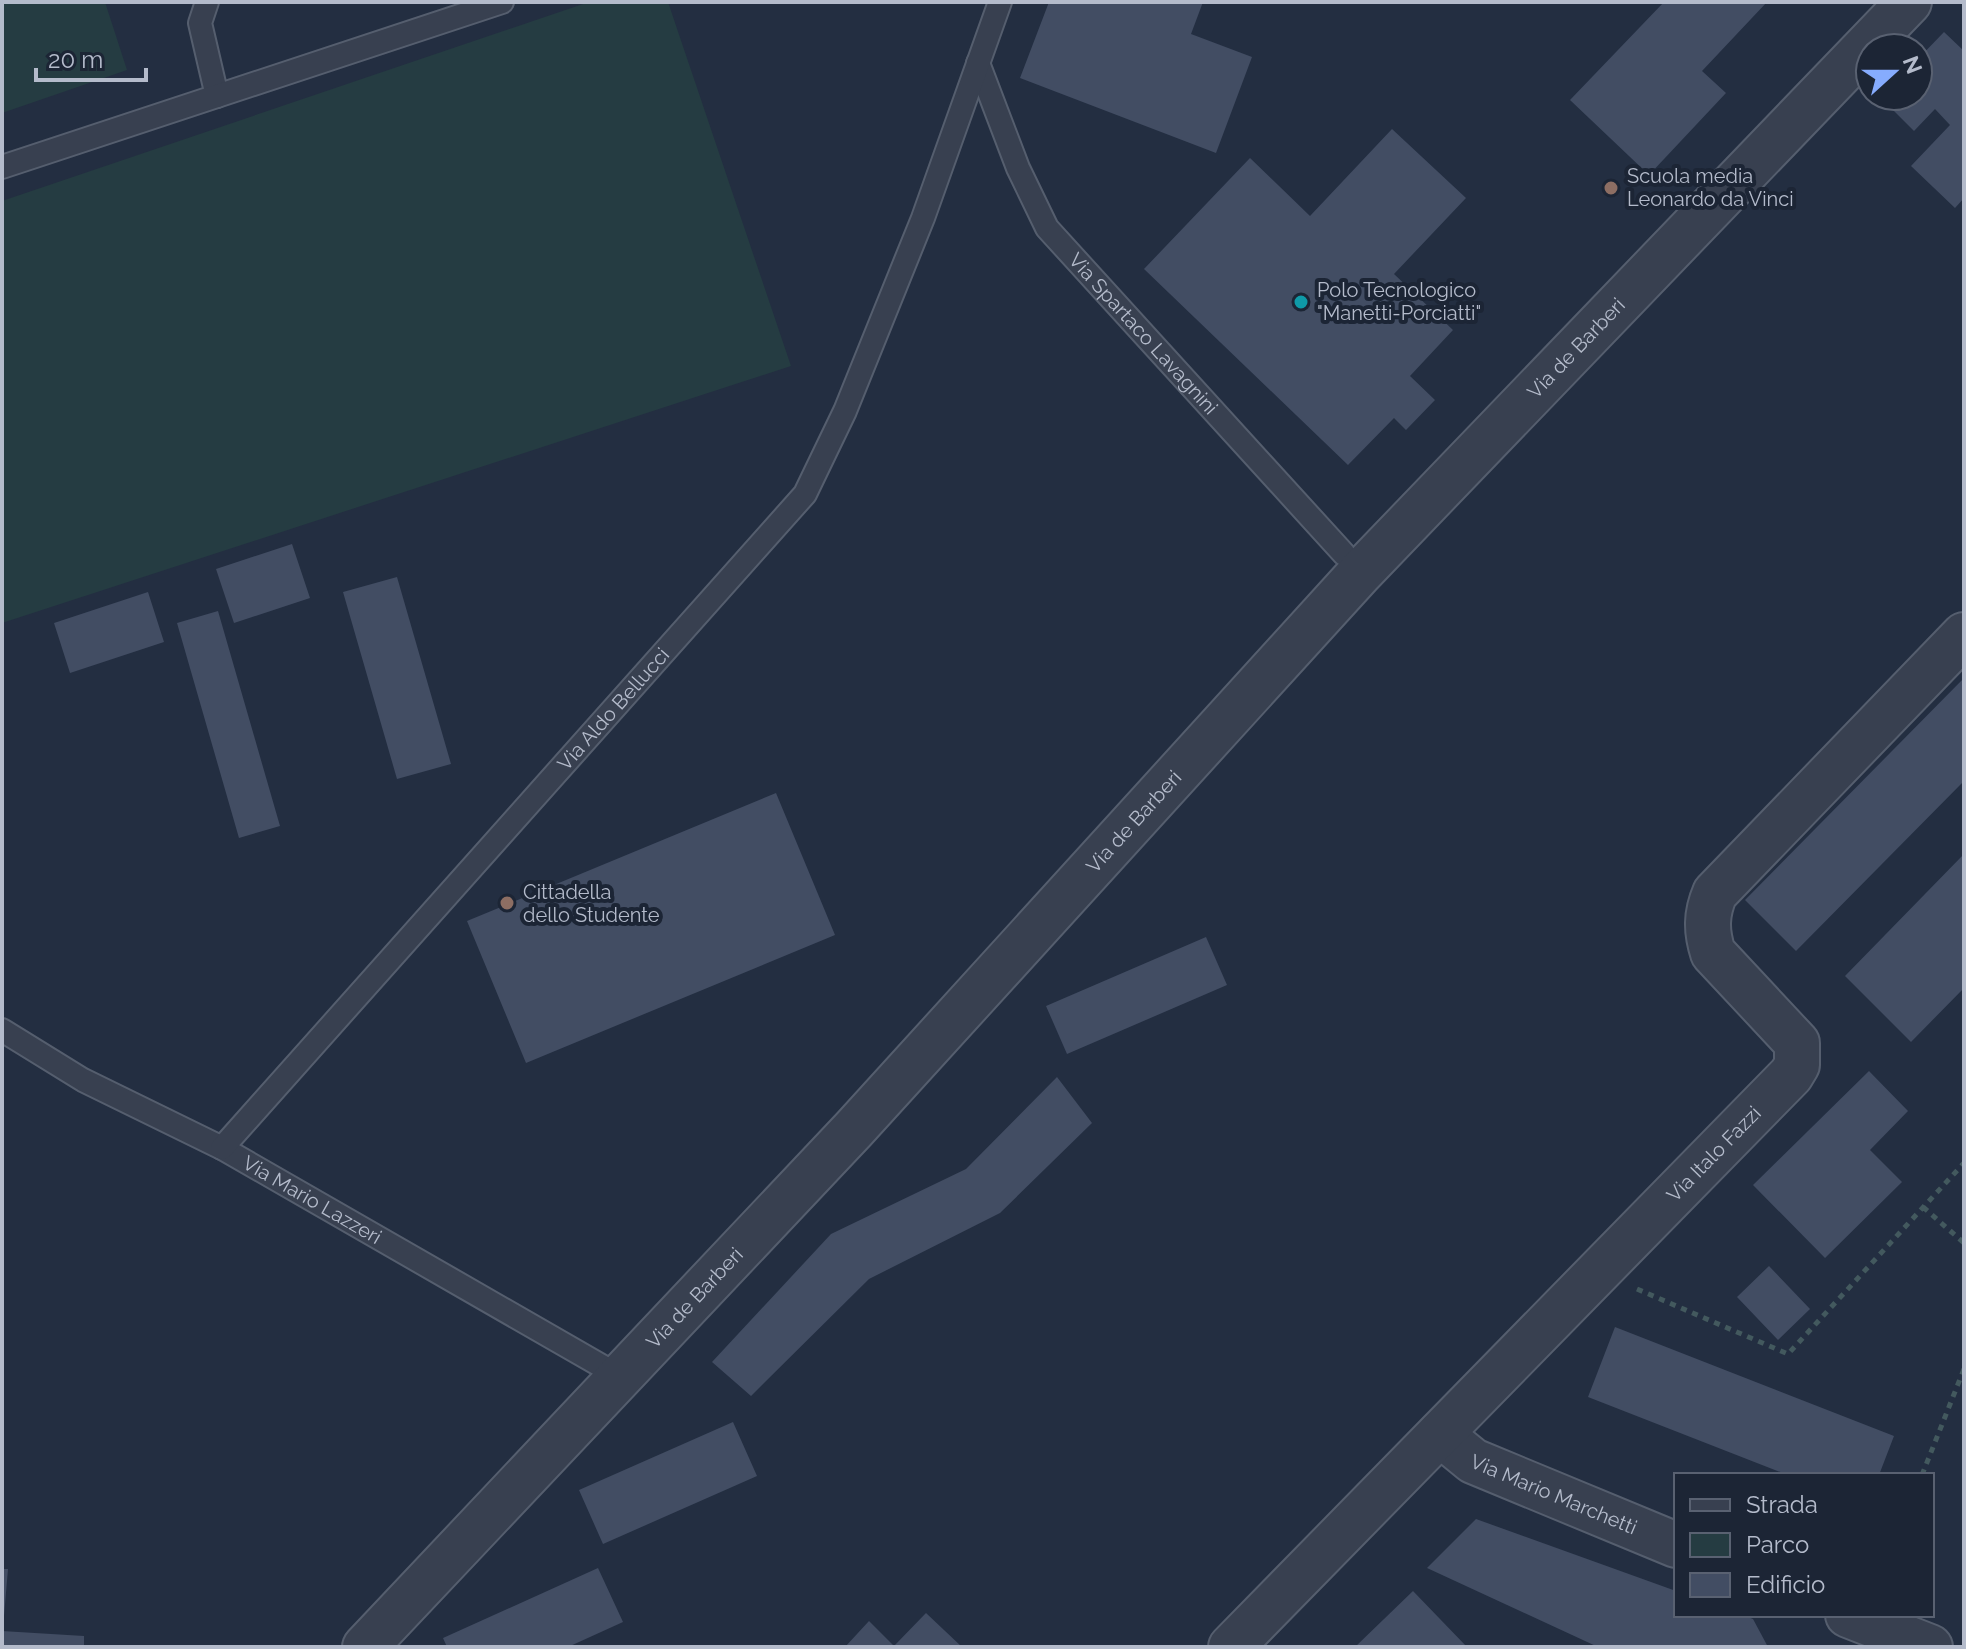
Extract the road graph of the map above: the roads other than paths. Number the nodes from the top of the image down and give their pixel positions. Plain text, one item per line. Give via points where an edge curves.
1 (207, 2) edge
2 (502, 2) edge
3 (1000, 2) edge
4 (1909, 2) edge
5 (978, 63) junction
6 (217, 96) junction
7 (2, 167) edge
8 (1352, 563) junction
9 (1964, 635) edge
10 (2, 1030) edge
11 (222, 1148) junction
12 (619, 1376) junction
13 (1440, 1434) junction
14 (1674, 1544) edge
15 (1855, 1628) edge
16 (365, 1647) edge
17 (1231, 1647) edge
18 (1930, 1647) edge

1 - 6 lane via 200,23
2 - 6 lane
3 - 5 lane
4 - 8 street, Via de Barberi
5 - 8 lane, Via Spartaco Lavagnini via 1047,228
5 - 11 lane, Via Aldo Bellucci via 923,218 845,411 805,494
6 - 7 lane
8 - 12 street, Via de Barberi via 854,1129
9 - 13 street, Via Italo Fazzi via 1715,893 1707,922 1713,953 1791,1033 1799,1053 1791,1075
10 - 11 lane, Via Mario Lazzeri via 83,1080
11 - 12 lane, Via Mario Lazzeri
12 - 16 street, Via de Barberi
13 - 14 street, Via Mario Marchetti via 1473,1461
13 - 17 street, Via Italo Fazzi
15 - 18 street

